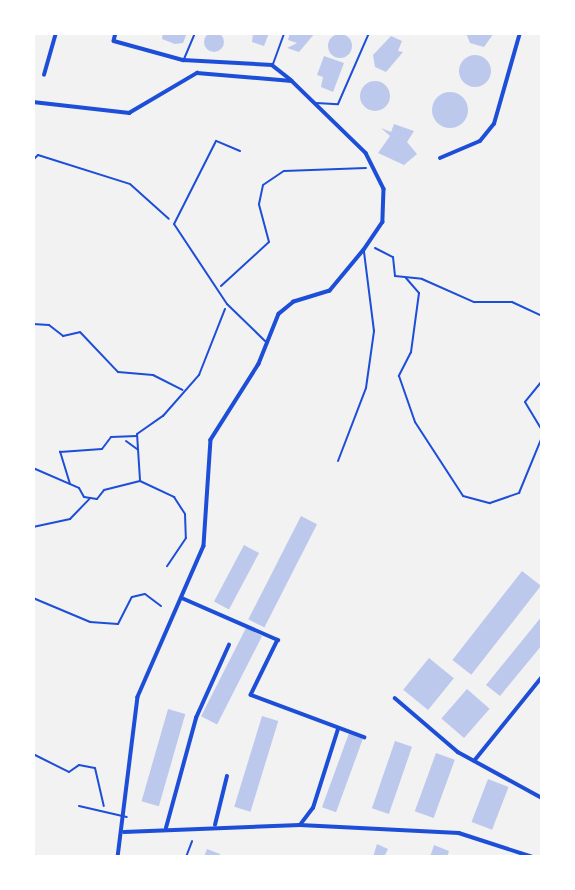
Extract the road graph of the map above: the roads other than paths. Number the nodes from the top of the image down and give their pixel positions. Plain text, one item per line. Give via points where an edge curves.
1 (56, 33) edge
2 (116, 33) edge
3 (195, 33) edge
4 (284, 33) edge
5 (369, 33) edge
6 (520, 33) edge
7 (183, 60) junction
8 (272, 65) junction
9 (44, 75) dead end
10 (292, 81) junction
11 (33, 102) edge
12 (315, 103) junction
13 (240, 151) dead end
14 (440, 158) dead end
15 (364, 250) junction
16 (265, 341) junction
17 (338, 461) dead end
18 (181, 598) junction
19 (229, 645) dead end
20 (542, 677) edge
21 (395, 698) dead end
22 (338, 729) junction
23 (364, 737) dead end
24 (474, 761) junction
25 (227, 776) dead end
26 (542, 797) edge
27 (79, 806) dead end
28 (127, 817) junction
29 (215, 825) junction
30 (300, 825) junction
31 (166, 828) junction
32 (124, 832) junction
33 (192, 841) dead end
34 (118, 857) edge
35 (186, 857) edge
36 (533, 857) edge

1 - 9 street
2 - 7 street via 114,41
3 - 7 lane
4 - 8 lane
5 - 12 lane via 338,104
6 - 14 street via 494,124 480,141
7 - 8 street
8 - 10 street
10 - 11 street via 197,73 129,113
10 - 12 street
12 - 15 street via 373,167 384,189 383,222
13 - 16 lane via 216,141 174,224 227,304
15 - 16 street via 330,291 294,302 279,314
15 - 17 lane via 374,331 366,388
16 - 18 street via 259,365 211,440 204,546
18 - 22 street via 278,640 251,695
18 - 28 street via 138,697
19 - 31 street via 196,718
20 - 24 street
21 - 24 street
22 - 23 street
22 - 30 street via 313,808
24 - 26 street
25 - 29 street
27 - 28 lane
28 - 32 street
29 - 30 street
29 - 31 street
30 - 36 street via 459,833
31 - 32 street
32 - 34 street
33 - 35 lane

